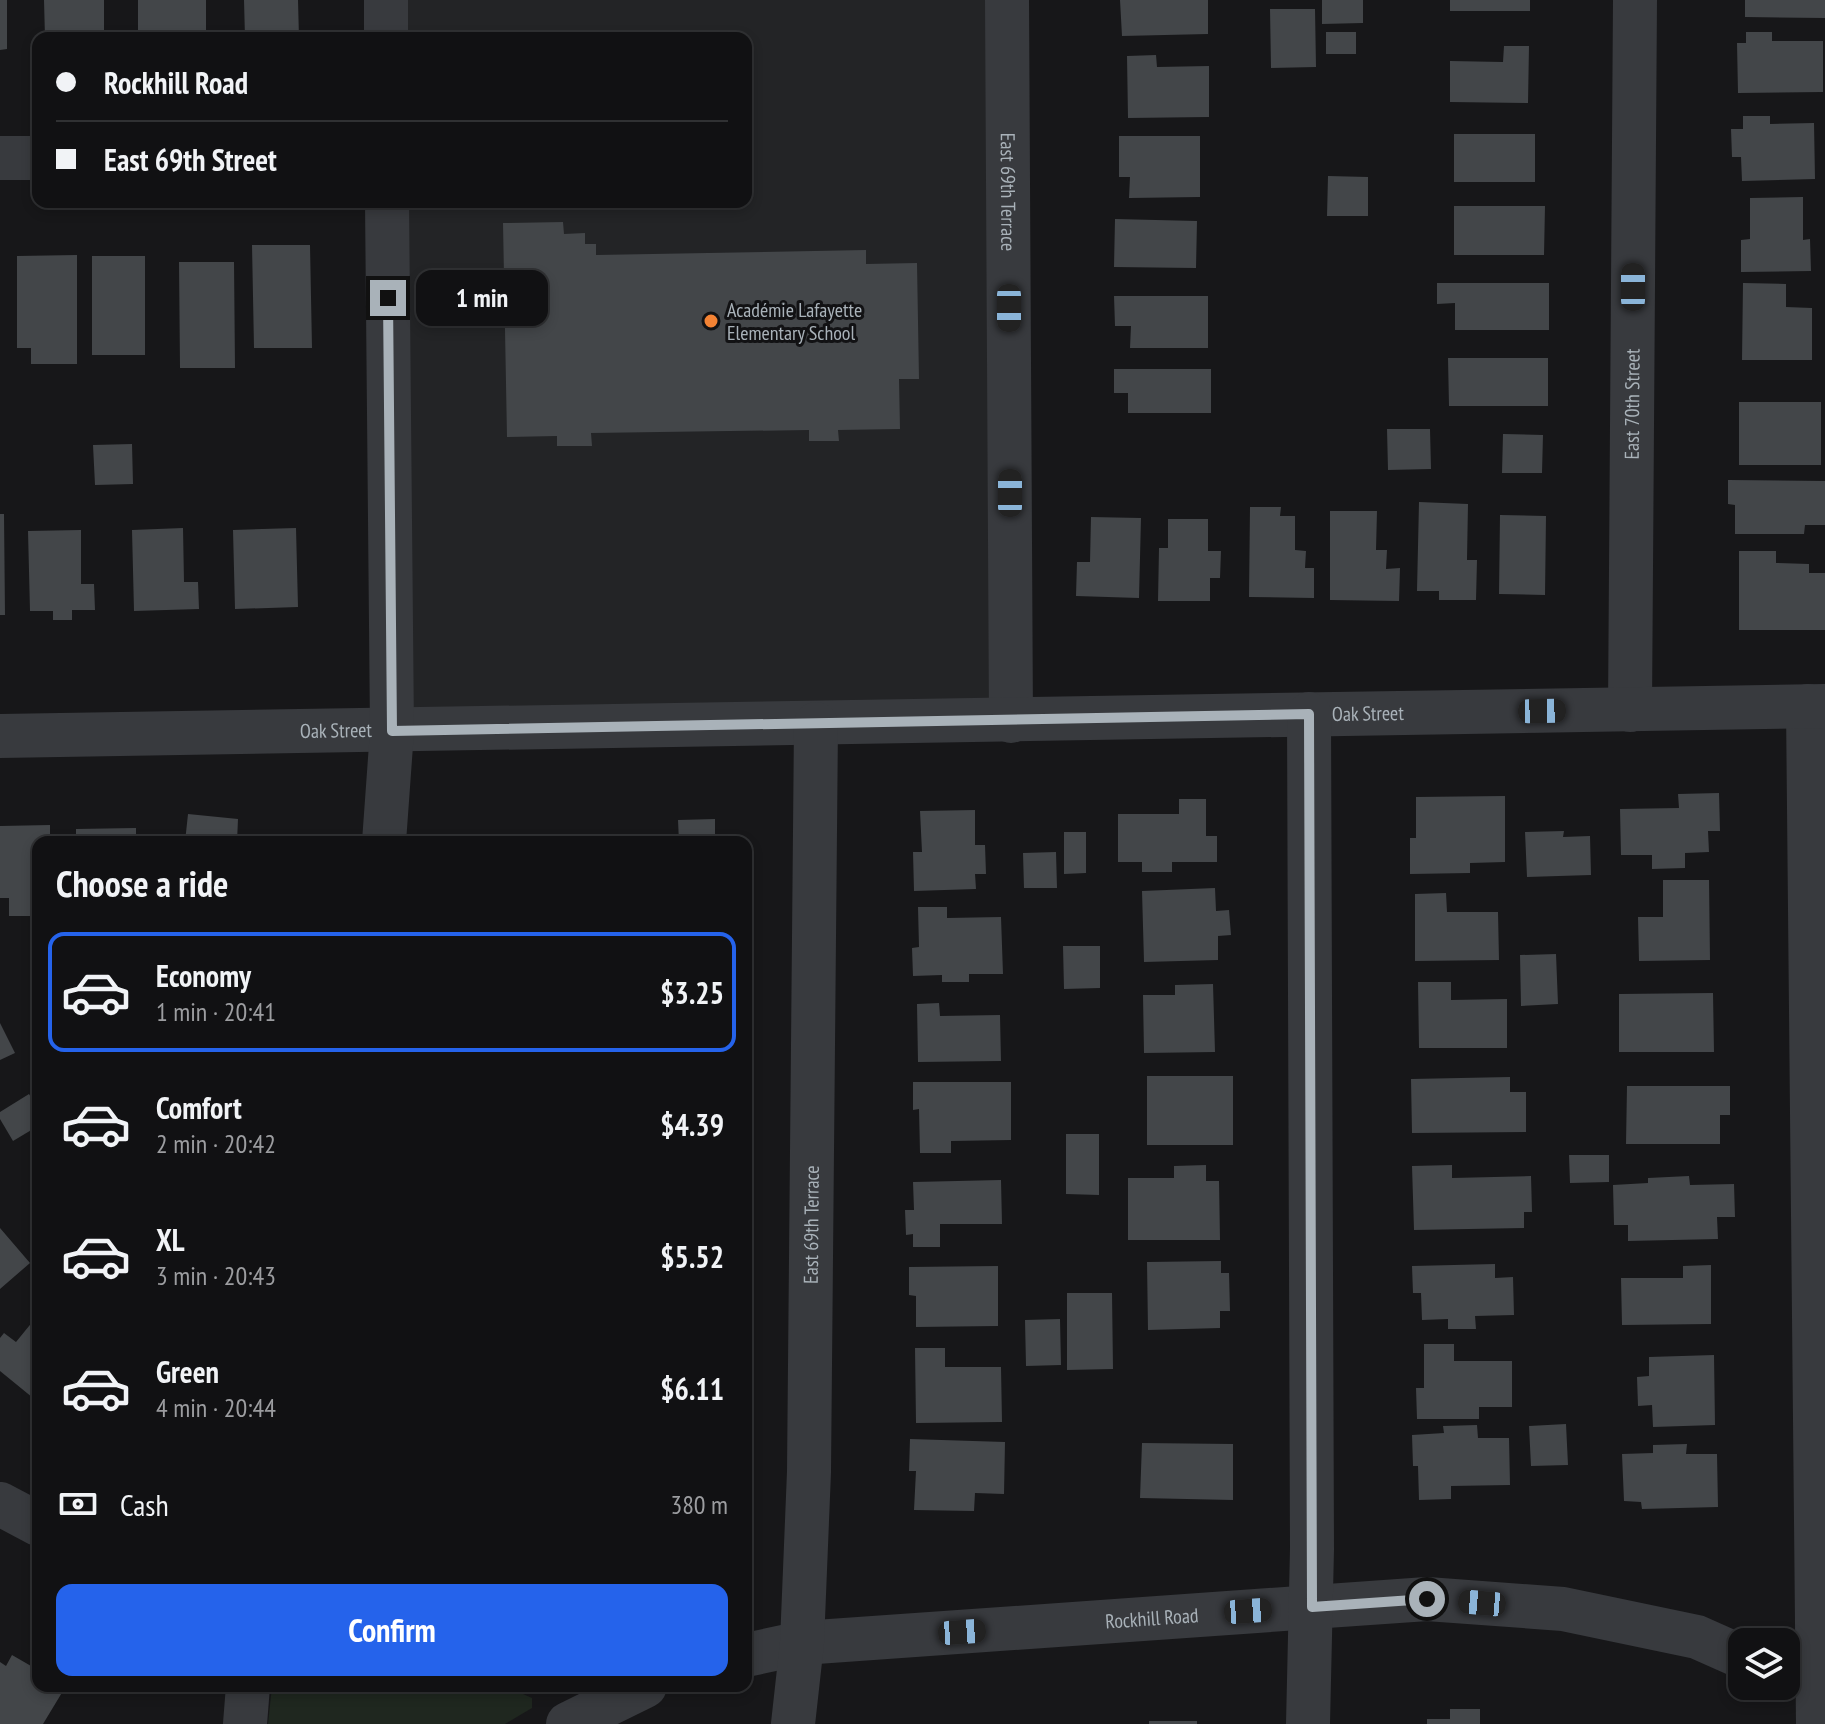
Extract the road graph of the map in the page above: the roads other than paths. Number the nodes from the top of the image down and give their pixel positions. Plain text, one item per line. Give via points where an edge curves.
1 (386, 0) edge
2 (1007, 0) edge
3 (1635, 0) edge
4 (386, 32) edge
5 (0, 158) edge
6 (32, 158) edge
7 (387, 208) edge
8 (1816, 706) edge
9 (1630, 710) junction
10 (1309, 714) junction
11 (1011, 721) junction
12 (816, 724) junction
13 (392, 731) junction
14 (0, 736) edge
15 (384, 836) edge
16 (0, 1504) edge
17 (32, 1521) edge
18 (1312, 1607) junction
19 (802, 1643) junction
20 (1728, 1651) edge
21 (752, 1654) edge
22 (248, 1692) edge
23 (633, 1692) edge
24 (1812, 1696) edge
25 (245, 1724) edge
26 (568, 1724) edge
27 (793, 1724) edge
28 (1308, 1724) edge

1 - 4 street
2 - 11 street, East 69th Terrace
3 - 9 street, East 70th Street
5 - 6 street
7 - 13 street
8 - 9 street, Oak Street
8 - 24 street
9 - 10 street, Oak Street
10 - 11 street, Oak Street
10 - 18 street
11 - 12 street, Oak Street
12 - 13 street, Oak Street
12 - 19 street, East 69th Terrace via 809,1472
13 - 14 street, Oak Street
13 - 15 street
16 - 17 street
18 - 19 street, Rockhill Road
18 - 20 street, Rockhill Road via 1427,1599 1563,1609 1697,1637
18 - 28 street
19 - 21 street, Rockhill Road
19 - 27 street, East 69th Terrace
22 - 25 street
23 - 26 street

